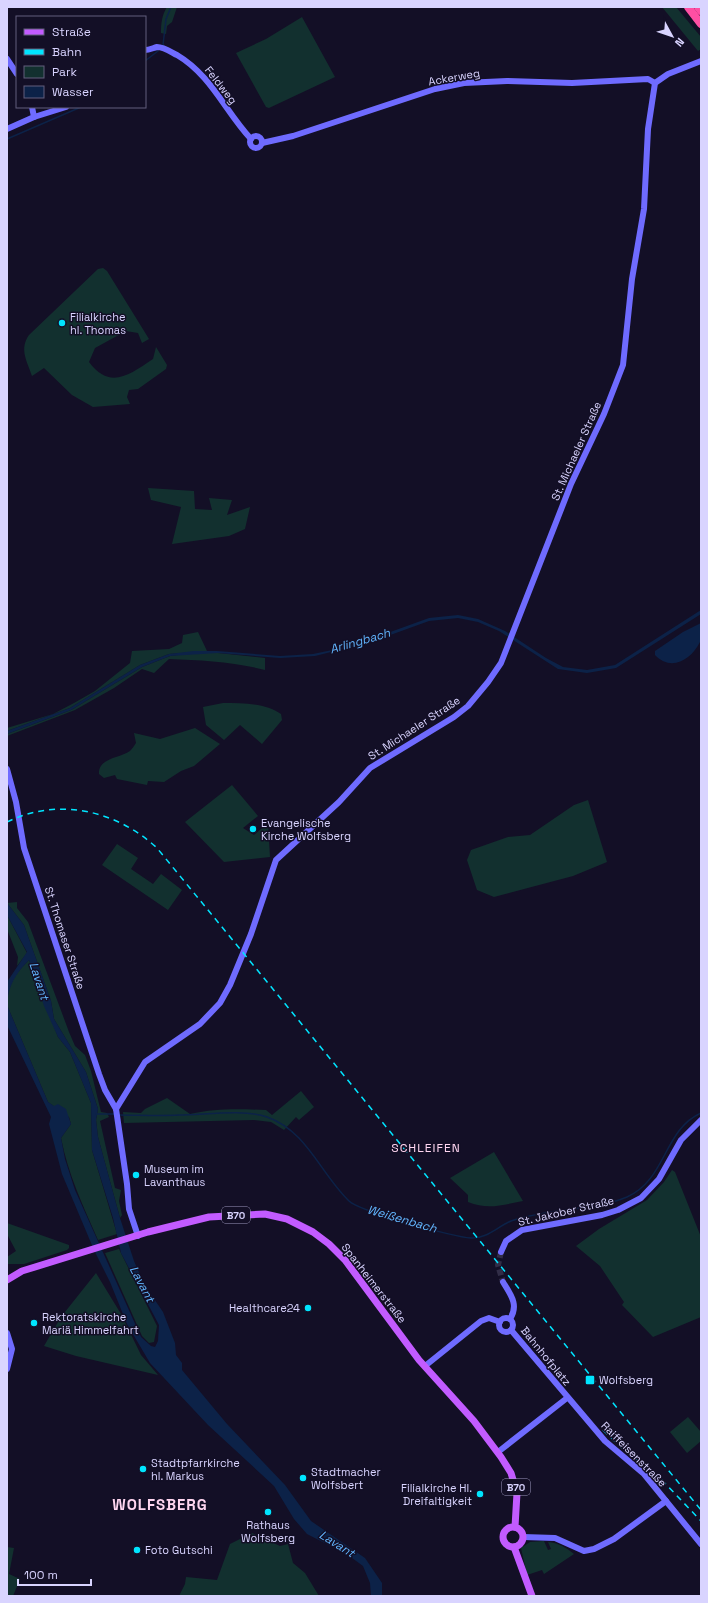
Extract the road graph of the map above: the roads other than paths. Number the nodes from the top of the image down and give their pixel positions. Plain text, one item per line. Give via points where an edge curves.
1 (688, 7) edge
2 (698, 7) edge
3 (701, 11) edge
4 (701, 24) edge
5 (146, 50) edge
6 (7, 59) edge
7 (701, 61) edge
8 (16, 72) edge
9 (656, 83) junction
10 (32, 108) edge
11 (63, 108) edge
12 (34, 117) junction
13 (7, 129) edge
14 (262, 143) joint
15 (7, 769) edge
16 (116, 1109) junction
17 (701, 1120) edge
18 (135, 1237) junction
19 (501, 1252) tunnel mouth
20 (19, 1272) junction
21 (7, 1273) edge
22 (7, 1280) edge
23 (503, 1282) tunnel mouth
24 (510, 1319) junction
25 (500, 1322) junction
26 (511, 1330) junction
27 (7, 1333) edge
28 (425, 1366) junction
29 (7, 1369) edge
30 (567, 1398) junction
31 (498, 1452) junction
32 (666, 1501) junction
33 (515, 1527) junction
34 (523, 1537) junction
35 (701, 1544) edge
36 (514, 1547) junction
37 (532, 1596) edge

1 - 4 highway
2 - 3 highway
5 - 14 main road, Feldweg via 165,49 196,68 211,84 251,139 250,145 254,148
6 - 8 main road
7 - 9 main road via 668,74
9 - 14 main road, Ackerweg via 648,79 572,83 464,83 435,89 293,136
9 - 16 main road, St. Michaeler Straße via 648,129 644,209 632,279 623,365 604,414 571,484 500,663 468,706 370,768 339,802 276,860 251,934 220,1003 200,1024 146,1062
10 - 12 main road
11 - 12 main road
12 - 13 main road
15 - 16 main road, St. Thomaser Straße via 24,848 99,1074
16 - 18 main road
17 - 19 main road, St. Jakober Straße via 681,1140 659,1179 641,1198 602,1215 522,1230 506,1241
18 - 20 main road, Spanheimerstraße / B70
18 - 28 main road, Spanheimerstraße / B70 via 209,1217 265,1214 296,1223 313,1232 342,1256
20 - 21 main road, Spanheimerstraße / B70
20 - 22 main road, Spanheimerstraße / B70
23 - 24 main road via 514,1302 514,1311
24 - 25 main road via 505,1318
24 - 26 main road via 513,1325
25 - 26 main road via 503,1330
25 - 28 main road via 488,1318 481,1321
26 - 30 main road, Bahnhofplatz
27 - 29 main road via 12,1349
28 - 31 main road, Spanheimerstraße / B70
30 - 31 main road, Bahnhofplatz
30 - 32 main road, Raiffeisenstraße via 611,1448 644,1474
31 - 33 main road, Spanheimerstraße / B70 via 515,1483 518,1504
32 - 34 main road via 614,1539 594,1549 584,1551 556,1538
32 - 35 main road, Raiffeisenstraße
33 - 34 main road via 521,1530
33 - 36 main road via 508,1528 503,1536 504,1542
34 - 36 main road via 520,1544
36 - 37 main road

